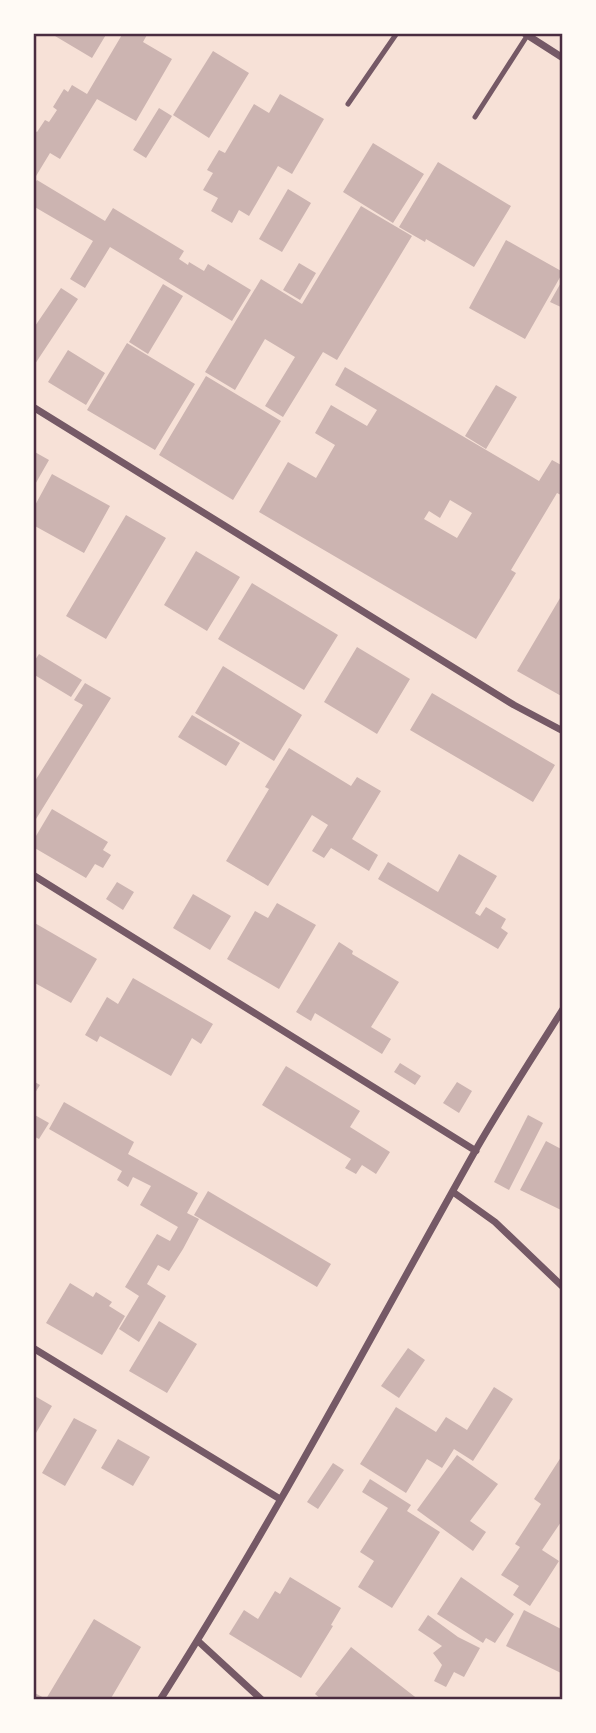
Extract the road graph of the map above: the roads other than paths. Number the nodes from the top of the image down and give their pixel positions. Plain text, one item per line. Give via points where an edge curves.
1 (397, 33) edge
2 (525, 34) edge
3 (563, 58) edge
4 (348, 104) dead end
5 (475, 117) dead end
6 (33, 407) edge
7 (563, 731) edge
8 (33, 876) edge
9 (563, 1009) edge
10 (476, 1151) junction
11 (453, 1192) junction
12 (563, 1287) edge
13 (33, 1348) edge
14 (280, 1499) junction
15 (198, 1641) junction
16 (160, 1700) edge
17 (262, 1700) edge

1 - 4 lane
2 - 3 street
2 - 5 lane
6 - 7 street via 502,698
8 - 10 street
9 - 10 street
10 - 11 street
11 - 12 street via 495,1222
11 - 14 street
13 - 14 street
14 - 15 street
15 - 16 street
15 - 17 street

